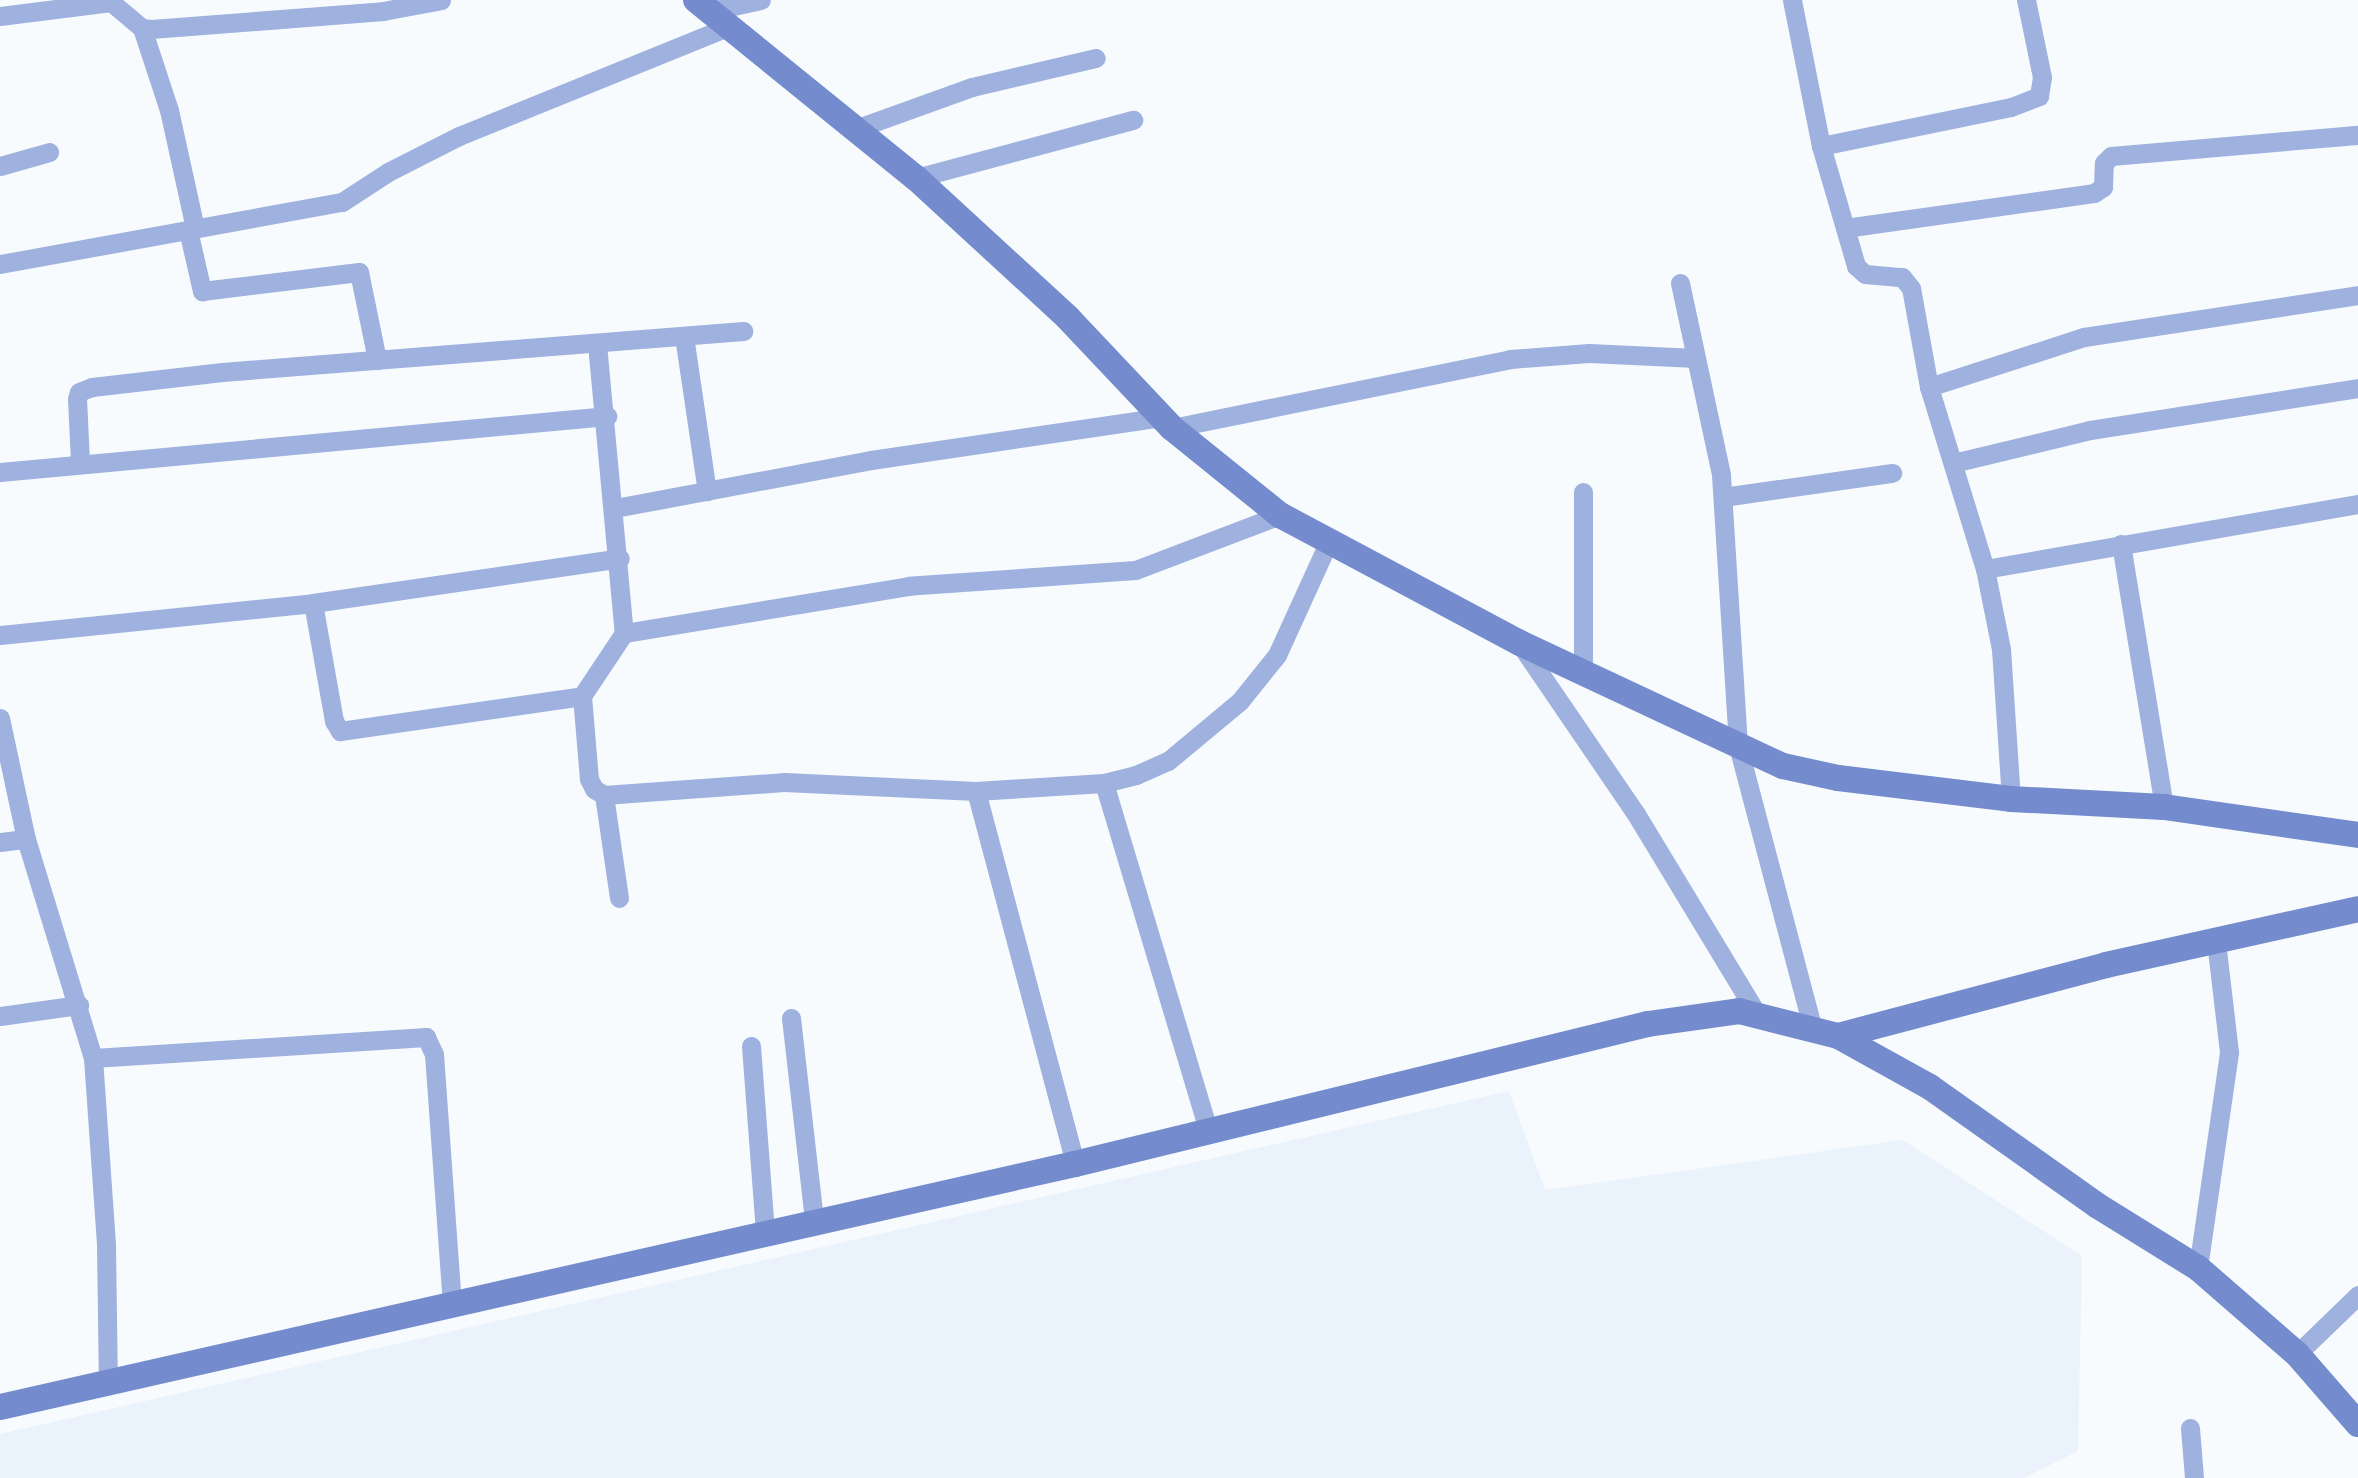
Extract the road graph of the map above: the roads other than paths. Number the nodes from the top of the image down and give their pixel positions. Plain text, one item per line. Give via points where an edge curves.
1 (441, 0) edge
2 (761, 0) edge
3 (1791, 0) edge
4 (2026, 0) edge
5 (712, 12) edge
6 (0, 16) edge
7 (142, 28) junction
8 (1096, 58) dead end
9 (1133, 120) dead end
10 (858, 128) junction
11 (2358, 135) edge
12 (1821, 146) junction
13 (49, 152) dead end
14 (0, 166) edge
15 (916, 178) junction
16 (191, 229) junction
17 (1845, 229) junction
18 (0, 264) edge
19 (1679, 284) dead end
20 (2358, 295) edge
21 (743, 331) dead end
22 (684, 336) junction
23 (597, 344) junction
24 (1696, 358) junction
25 (377, 360) junction
26 (1930, 387) junction
27 (2358, 388) edge
28 (607, 416) junction
29 (1167, 423) junction
30 (80, 462) junction
31 (1953, 463) junction
32 (0, 471) edge
33 (1892, 473) dead end
34 (707, 491) junction
35 (1583, 492) dead end
36 (1723, 497) junction
37 (2358, 503) edge
38 (615, 508) junction
39 (1280, 515) junction
40 (1328, 543) junction
41 (2121, 544) junction
42 (620, 558) junction
43 (1985, 569) junction
44 (313, 603) junction
45 (624, 633) junction
46 (0, 635) edge
47 (1520, 643) junction
48 (1583, 669) junction
49 (582, 696) junction
50 (0, 718) edge
51 (1738, 746) junction
52 (1104, 783) junction
53 (976, 791) junction
54 (604, 795) junction
55 (2011, 799) junction
56 (2164, 807) junction
57 (2358, 835) edge
58 (26, 839) junction
59 (0, 842) edge
60 (619, 898) dead end
61 (2358, 909) edge
62 (2216, 941) junction
63 (79, 1005) junction
64 (1757, 1014) junction
65 (0, 1016) edge
66 (791, 1018) dead end
67 (1812, 1027) junction
68 (1838, 1037) junction
69 (751, 1046) dead end
70 (93, 1058) junction
71 (1209, 1132) junction
72 (1075, 1164) junction
73 (814, 1221) junction
74 (765, 1231) junction
75 (2198, 1268) junction
76 (2358, 1295) edge
77 (452, 1303) junction
78 (2297, 1354) junction
79 (108, 1383) junction
80 (0, 1407) edge
81 (2358, 1424) edge
82 (2190, 1428) dead end
83 (2194, 1478) edge

1 - 7 street via 383,11
2 - 5 street
3 - 12 street
4 - 12 street via 2042,77 2039,96 2011,107
5 - 10 main road via 812,97
5 - 16 street via 387,172 342,202
6 - 7 street via 111,2
7 - 16 street via 169,110
8 - 10 street via 972,87
9 - 15 street
10 - 15 main road
11 - 17 street via 2111,156 2104,163 2103,187 2094,193
12 - 17 street
13 - 14 street
15 - 29 main road via 1068,318
16 - 18 street
16 - 25 street via 202,291 359,272
17 - 26 street via 1860,270 1908,281
19 - 24 street
20 - 26 street via 2084,337
21 - 22 street
22 - 23 street
22 - 34 street
23 - 25 street
23 - 28 street
24 - 29 street via 1590,353 1510,359
24 - 36 street
25 - 30 street via 83,388 77,399
26 - 31 street
27 - 31 street via 2090,430
28 - 30 street
28 - 38 street
29 - 34 street via 871,460
29 - 39 main road
30 - 32 street
31 - 43 street
33 - 36 street
34 - 38 street
35 - 48 street
36 - 51 street
37 - 41 street
38 - 42 street
39 - 40 main road
39 - 45 street via 1126,572 909,586
40 - 47 main road
40 - 52 street via 1277,655 1240,701 1168,761
41 - 43 street
41 - 56 street
42 - 44 street
42 - 45 street
43 - 55 street via 2001,649
44 - 46 street
44 - 49 street via 334,721 340,731
45 - 49 street
47 - 48 main road
47 - 64 street via 1636,814
48 - 51 main road
49 - 54 street via 589,779
50 - 58 street
51 - 55 main road via 1783,766 1838,778
51 - 67 street
52 - 53 street
52 - 71 street
53 - 54 street via 784,782
53 - 72 street
54 - 60 street
55 - 56 main road
56 - 57 main road
58 - 59 street
58 - 63 street
61 - 62 main road
62 - 68 main road via 2106,965
62 - 75 street via 2229,1052
63 - 65 street
63 - 70 street
64 - 67 main road
64 - 71 main road via 1739,1011 1648,1024
66 - 73 street
67 - 68 main road
68 - 75 main road via 1930,1087 2098,1206
69 - 74 street
70 - 77 street via 426,1037 434,1054
70 - 79 street via 106,1245
71 - 72 main road
72 - 73 main road
73 - 74 main road
74 - 77 main road
75 - 78 main road
76 - 78 street
77 - 79 main road
78 - 81 main road
79 - 80 main road
82 - 83 street

